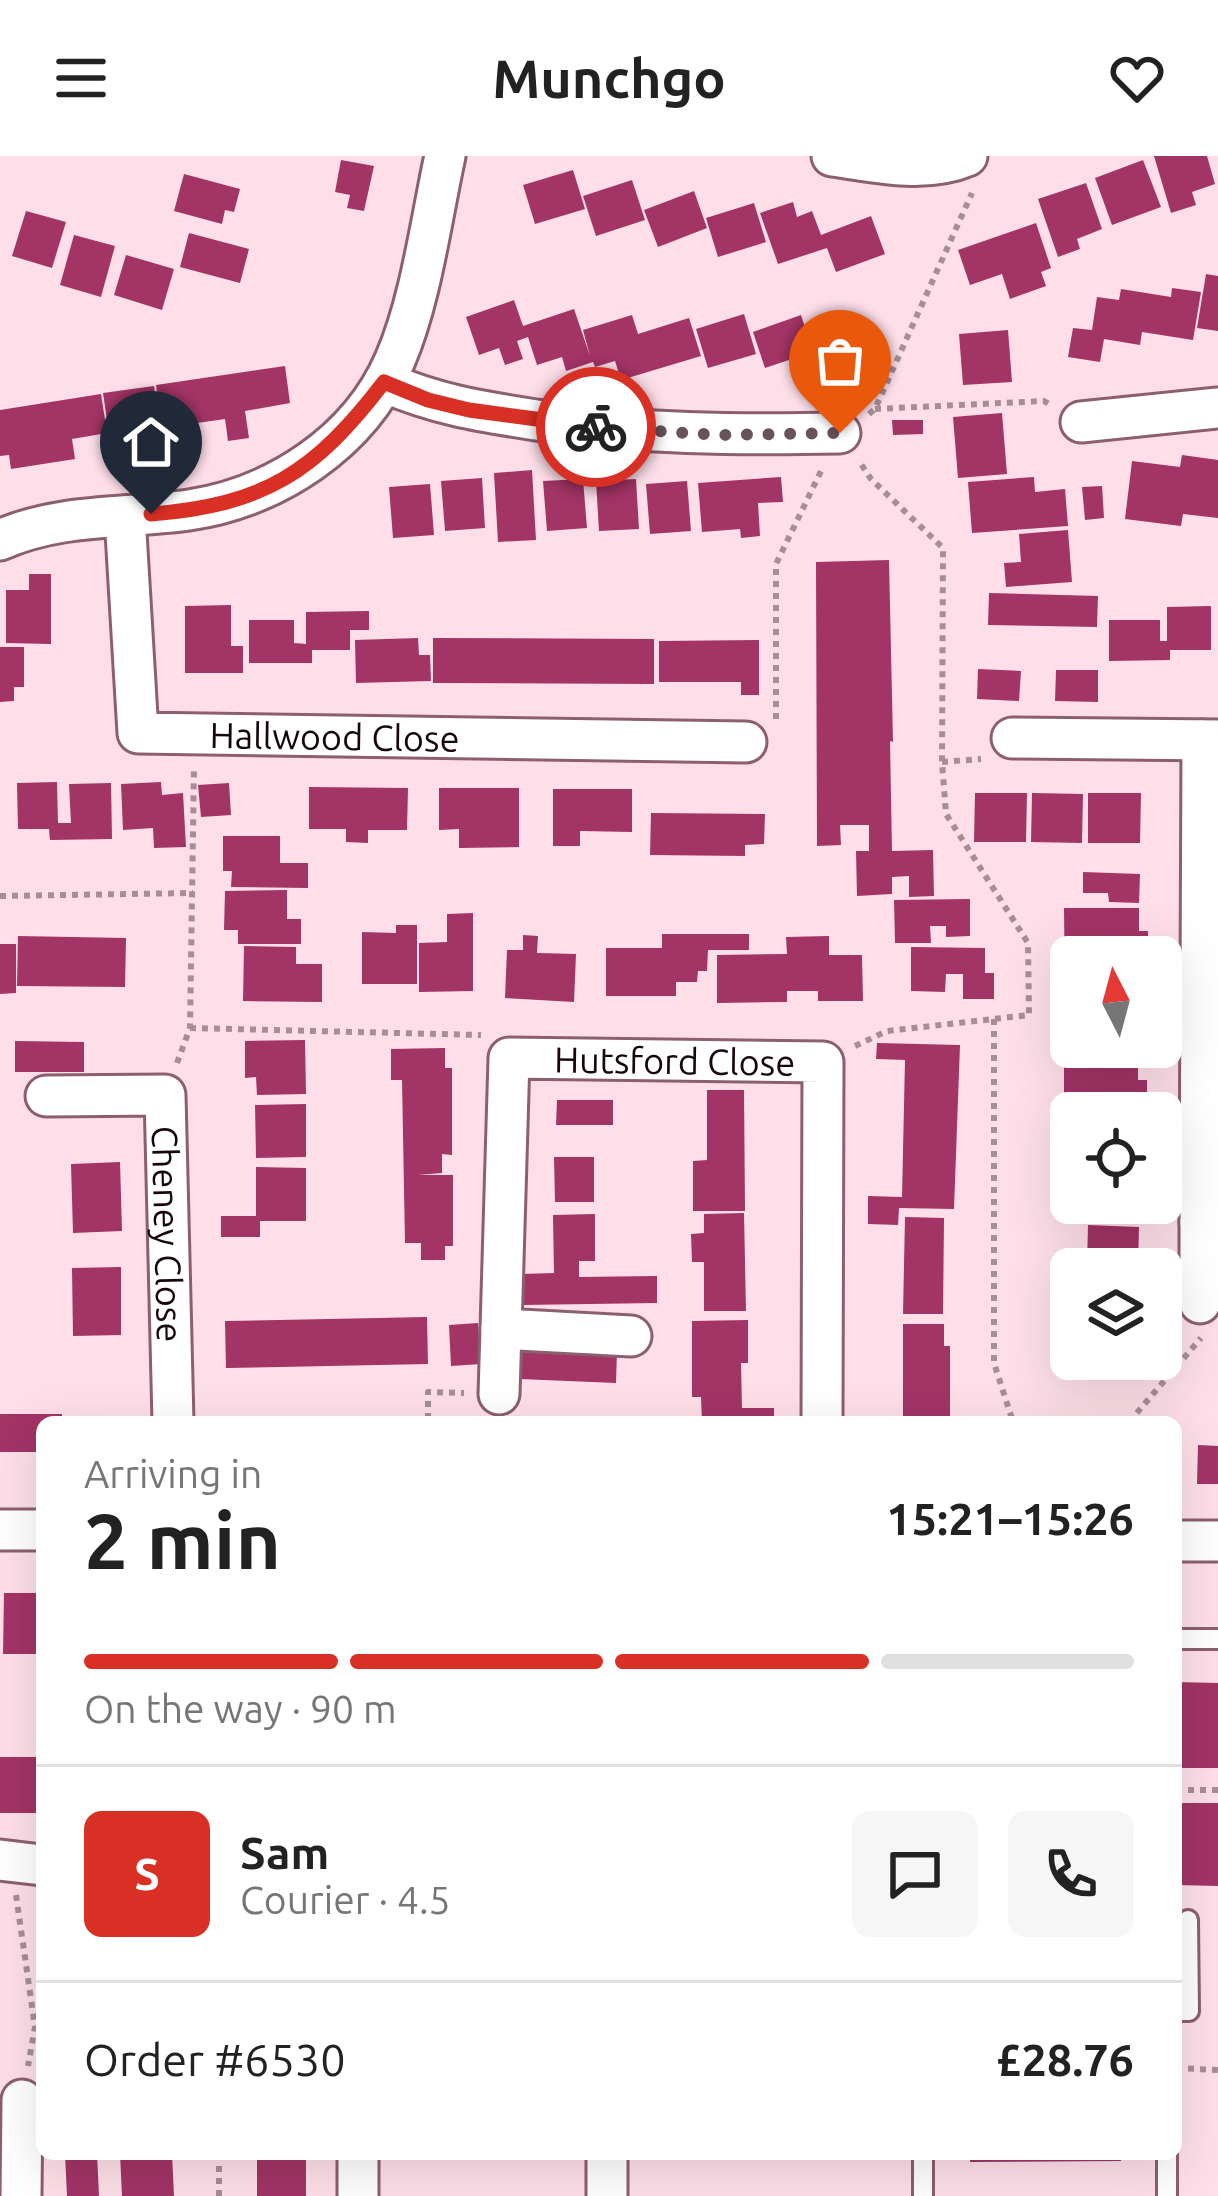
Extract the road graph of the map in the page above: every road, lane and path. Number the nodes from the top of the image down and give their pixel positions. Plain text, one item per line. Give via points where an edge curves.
1 (445, 156) edge
2 (832, 156) edge
3 (973, 165) edge
4 (384, 382) junction
5 (1218, 408) edge
6 (875, 410) junction
7 (1081, 422) joint
8 (840, 433) junction
9 (125, 516) junction
10 (0, 540) edge
11 (194, 734) junction
12 (1012, 738) dead end
13 (1210, 740) edge
14 (746, 742) joint
15 (193, 893) junction
16 (0, 896) edge
17 (994, 1019) junction
18 (190, 1028) junction
19 (509, 1058) junction
20 (823, 1062) junction
21 (165, 1095) junction
22 (46, 1096) dead end
23 (1209, 1222) edge
24 (1200, 1303) joint
25 (501, 1329) junction
26 (631, 1336) dead end
27 (500, 1394) joint
28 (173, 1416) edge
29 (428, 1416) edge
30 (822, 1416) edge
31 (1011, 1416) edge
32 (1134, 1416) edge
33 (0, 1530) edge
34 (36, 1530) edge
35 (1182, 1541) edge
36 (1218, 1541) edge
37 (1182, 1639) edge
38 (1218, 1639) edge
39 (1182, 1790) edge
40 (1218, 1790) edge
41 (18, 1863) edge
42 (1188, 1920) dead end
43 (36, 2004) edge
44 (1182, 2011) edge
45 (36, 2040) edge
46 (1182, 2068) edge
47 (1218, 2070) edge
48 (22, 2100) joint
49 (218, 2160) edge
50 (358, 2160) edge
51 (607, 2160) edge
52 (923, 2160) edge
53 (1167, 2160) edge
54 (21, 2196) edge
55 (219, 2196) edge
56 (358, 2196) edge
57 (607, 2196) edge
58 (923, 2196) edge
59 (1167, 2196) edge

1 - 4 street via 407,324
2 - 3 street
3 - 6 path
4 - 8 street via 469,410 637,432
4 - 9 street via 312,462 274,484 215,506
5 - 7 street
6 - 7 path via 1044,401
6 - 8 path
8 - 14 path via 776,564 776,742
8 - 17 path via 871,479 943,548 946,814 1028,943 1029,1015
9 - 10 street via 75,519
9 - 11 street, Hallwood Close via 139,733
11 - 14 street, Hallwood Close
11 - 15 path
12 - 13 street
13 - 23 street
15 - 16 path
15 - 18 path
17 - 20 path via 887,1031
17 - 31 path via 994,1363
18 - 19 path via 486,1035
18 - 21 path
19 - 20 street, Hutsford Close
19 - 25 street, Hutsford Close
20 - 30 street, Hutsford Close
21 - 22 street, Cheney Close
21 - 28 street, Cheney Close
23 - 24 street
24 - 32 path via 1204,1335
25 - 26 street
25 - 27 street, Hutsford Close
27 - 29 path via 428,1392
33 - 34 street
35 - 36 street
37 - 38 lane
39 - 40 path
41 - 43 path
42 - 44 lane via 1189,2012
45 - 48 path
46 - 47 path
48 - 54 street
49 - 55 path
50 - 56 street
51 - 57 street
52 - 58 lane
53 - 59 lane

